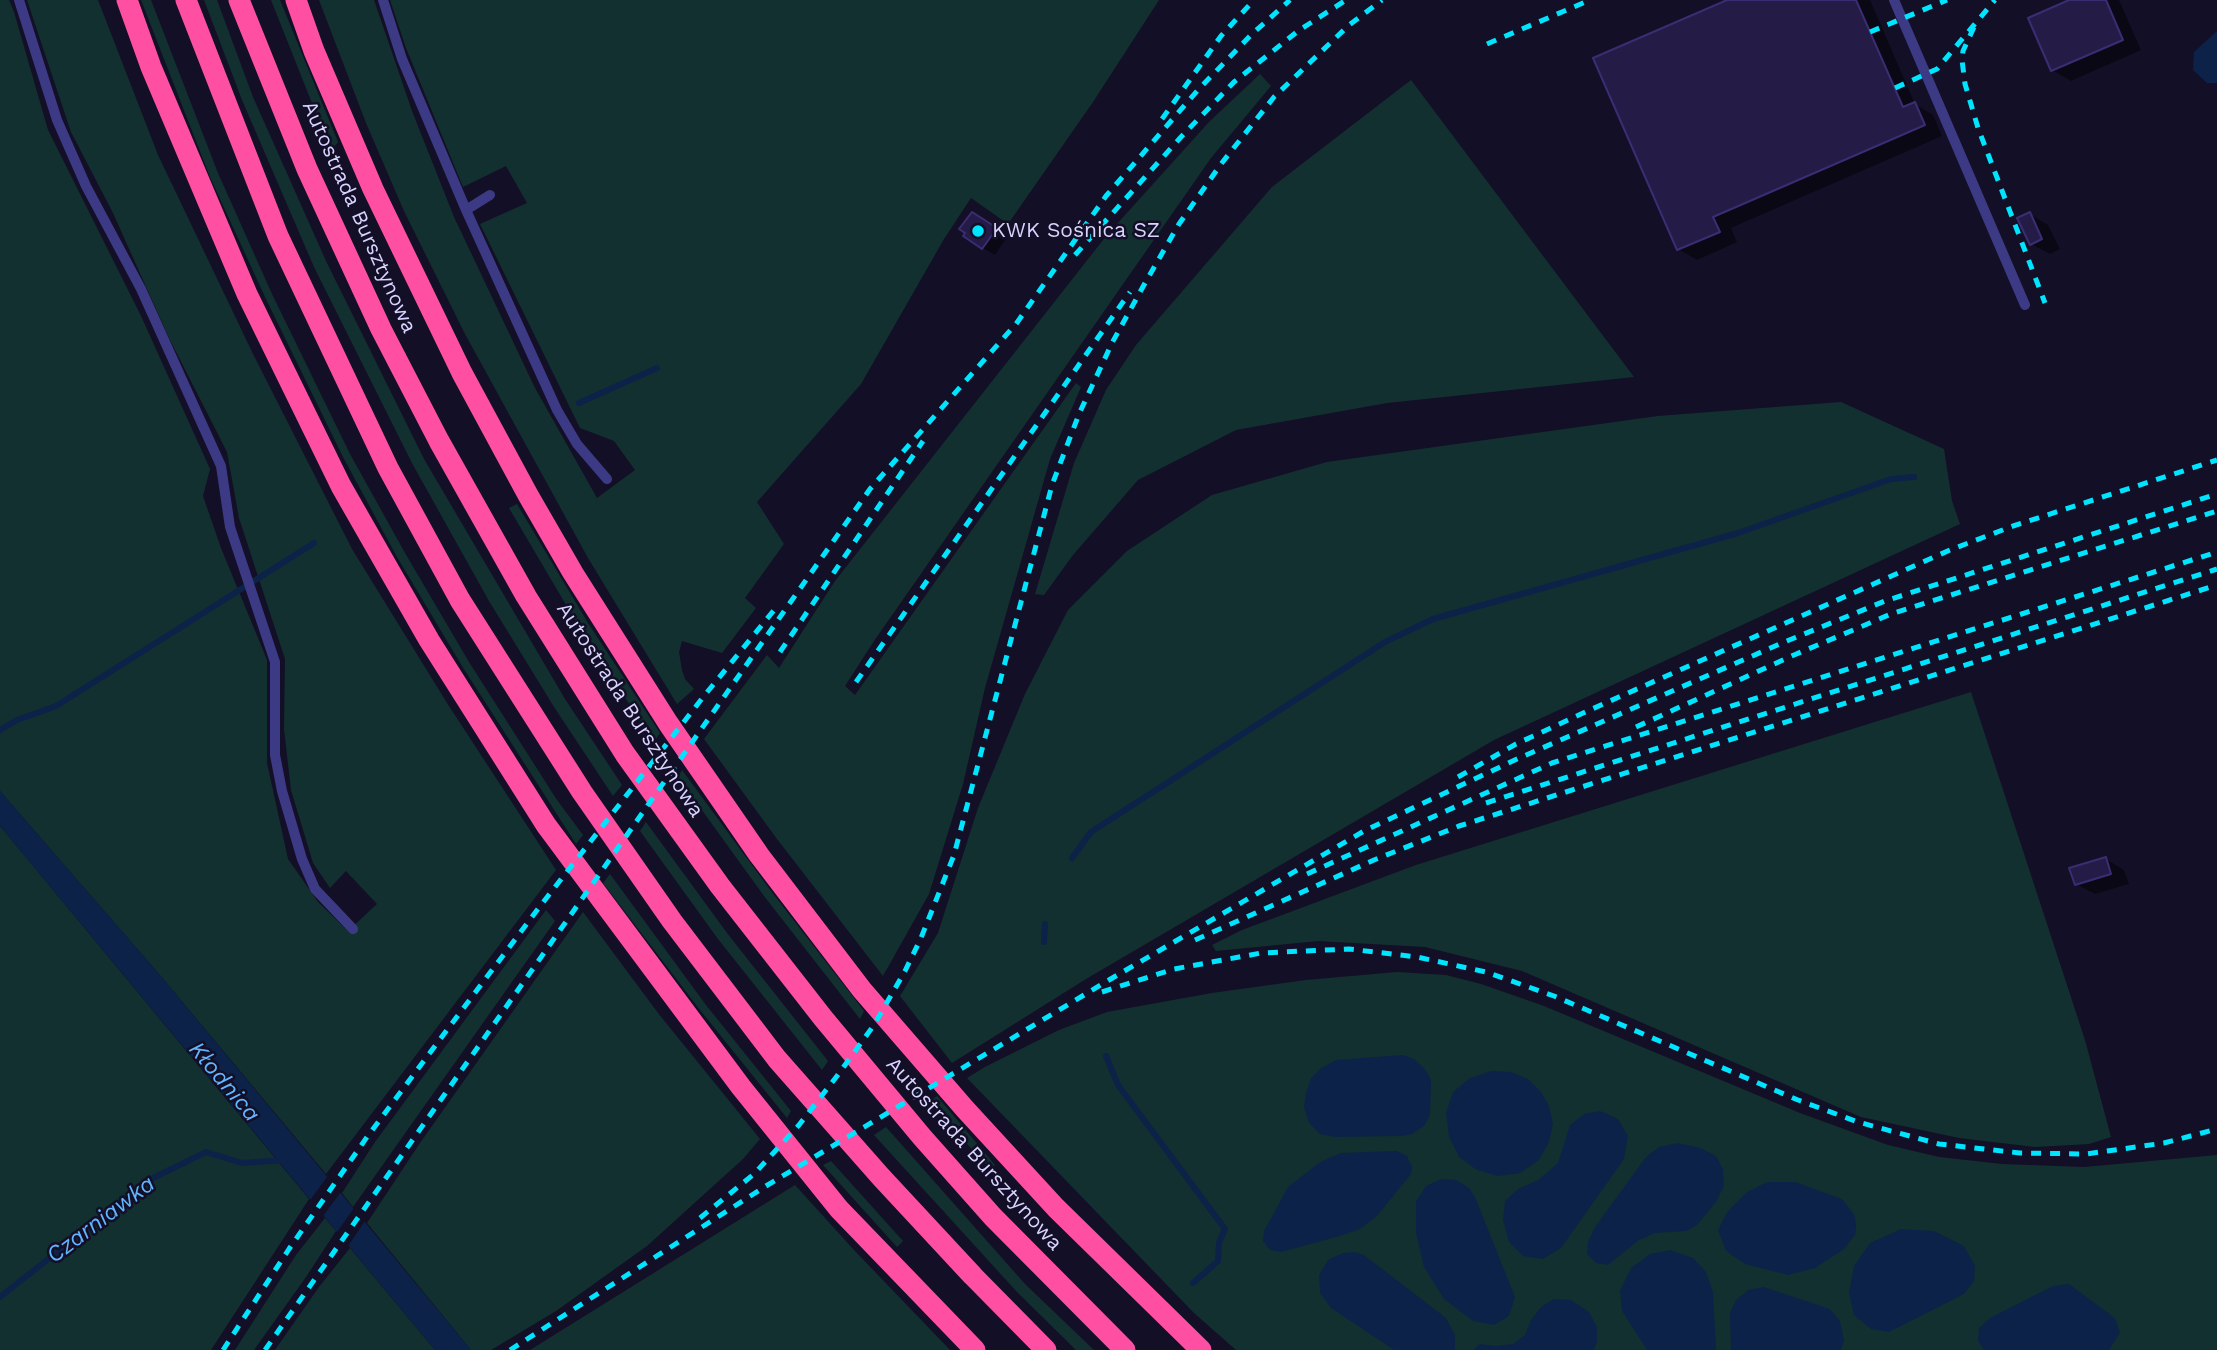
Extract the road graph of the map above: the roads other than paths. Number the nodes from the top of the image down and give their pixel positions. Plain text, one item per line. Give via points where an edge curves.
1 (19, 0) edge
2 (127, 0) edge
3 (186, 0) edge
4 (239, 0) edge
5 (296, 0) edge
6 (383, 0) edge
7 (1894, 0) edge
8 (490, 195) dead end
9 (466, 210) junction
10 (2025, 305) dead end
11 (607, 479) dead end
12 (353, 929) dead end
13 (975, 1350) edge
14 (1046, 1350) edge
15 (1125, 1350) edge
16 (1201, 1350) edge

1 - 12 lane via 57,120 222,466 230,527 275,662 275,755 282,791 315,888
2 - 13 highway via 247,294 341,486 443,663 546,825 740,1087 839,1209
3 - 14 highway via 278,236 388,468 460,600 575,781 672,921 777,1059 881,1177
4 - 15 highway, Autostrada Bursztynowa via 307,169 388,342 526,596 625,754 728,896 922,1137 993,1217
5 - 16 highway via 373,189 461,373 573,573 668,723 759,855 862,990 1056,1208
6 - 9 lane via 402,59
7 - 10 lane
8 - 9 lane
9 - 11 lane via 557,411

